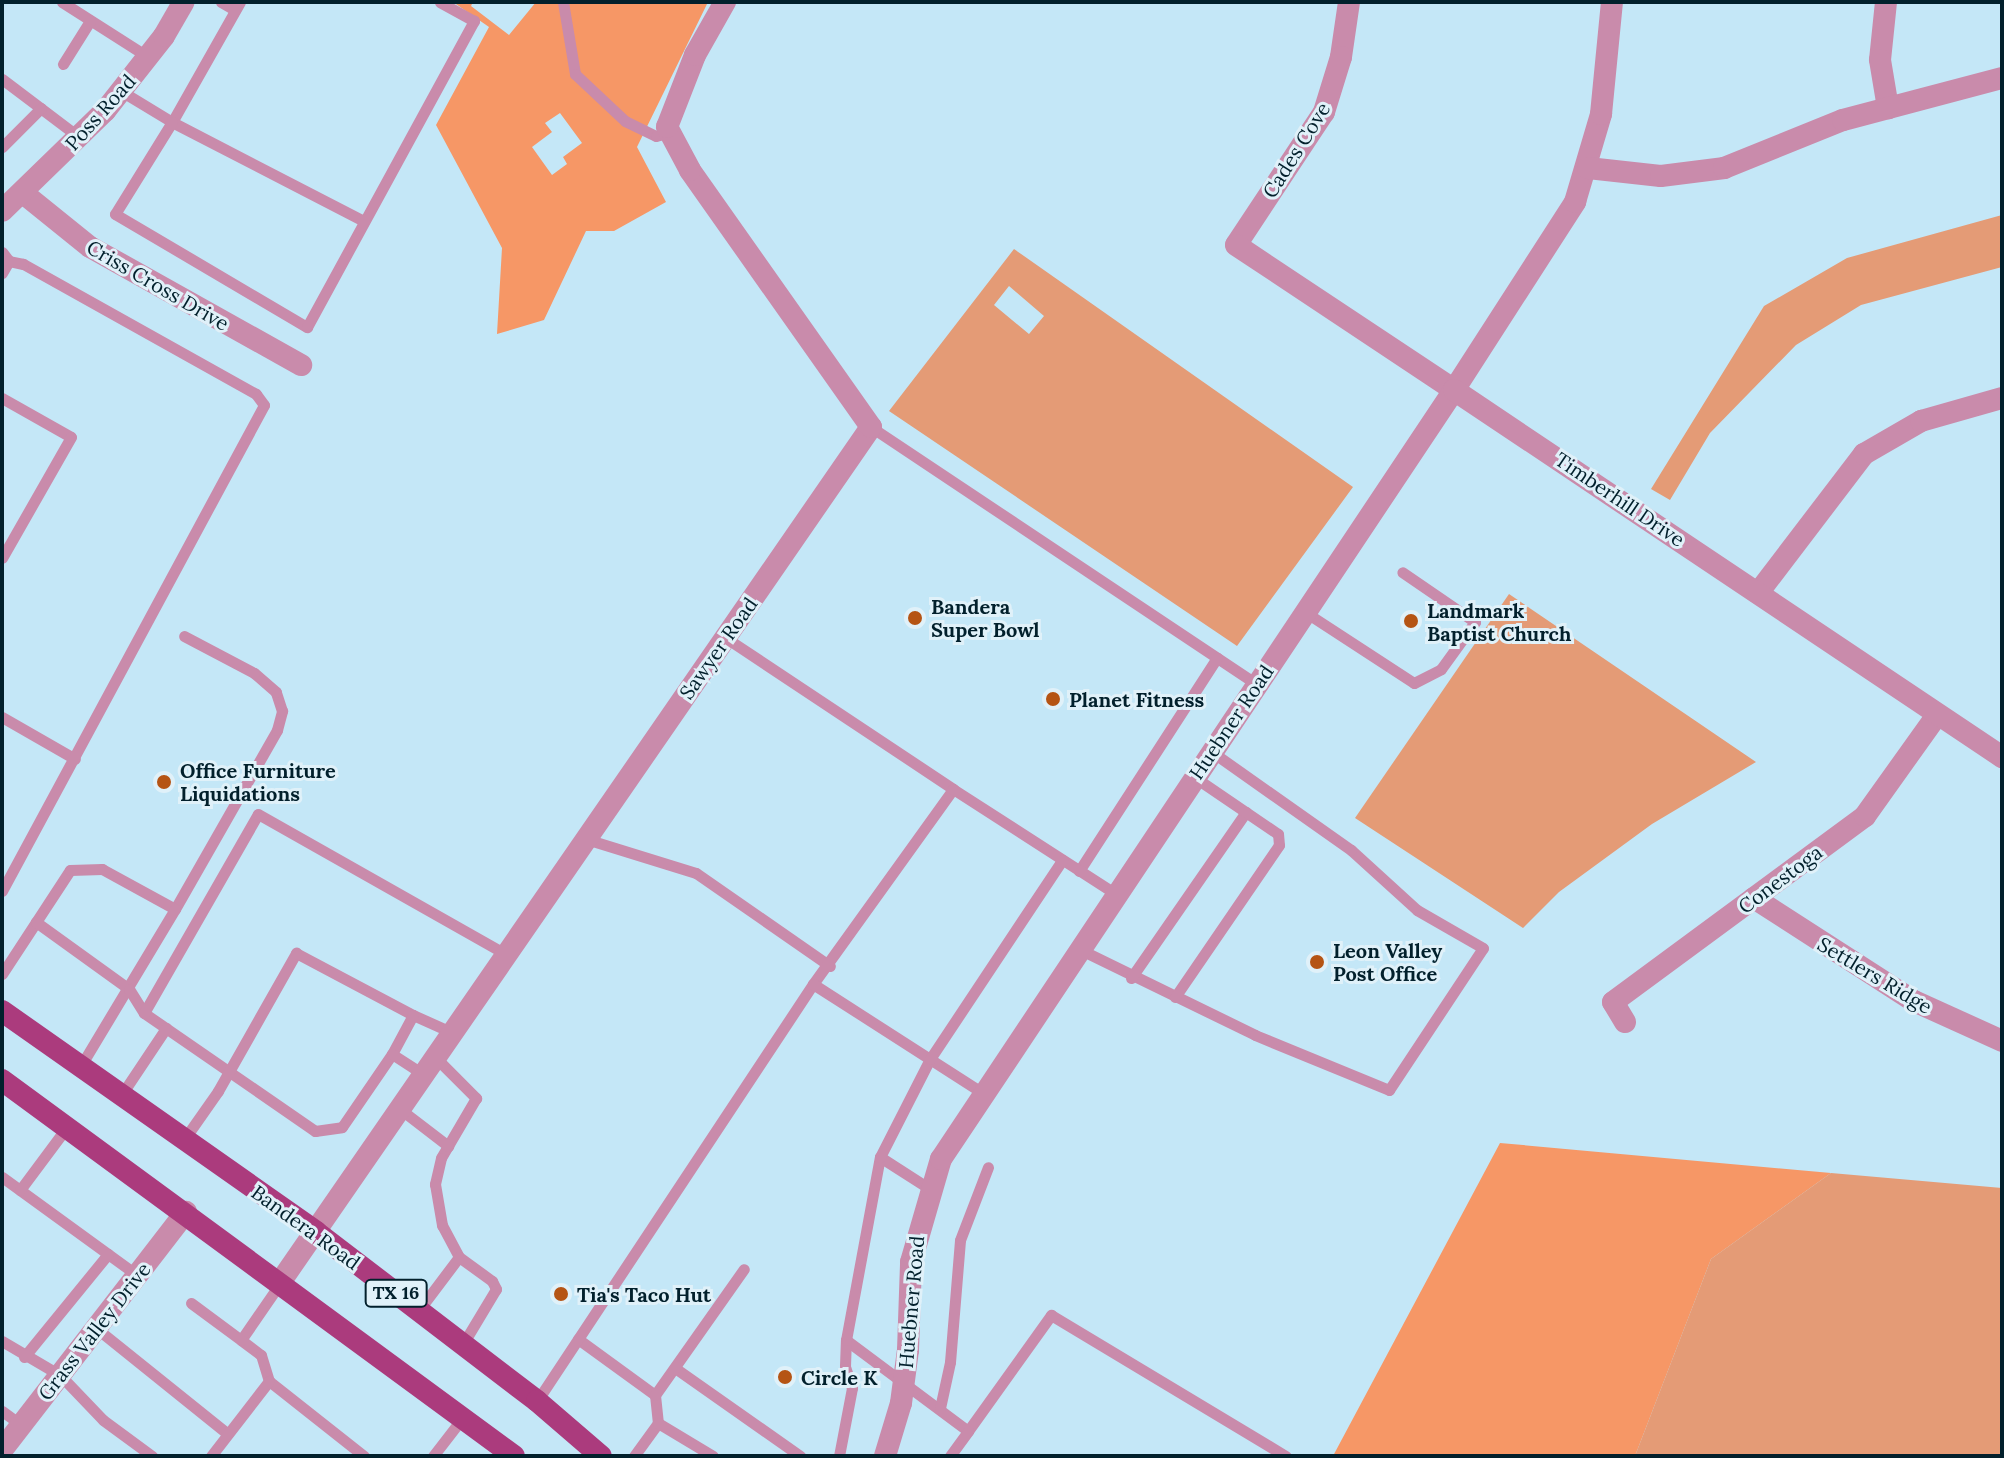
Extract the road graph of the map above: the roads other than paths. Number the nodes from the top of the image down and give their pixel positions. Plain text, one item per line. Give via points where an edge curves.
1 (62, 2) edge
2 (184, 2) edge
3 (221, 2) edge
4 (440, 2) edge
5 (563, 2) edge
6 (725, 2) edge
7 (1349, 2) edge
8 (1612, 2) edge
9 (1886, 2) edge
10 (238, 6) edge
11 (90, 21) junction
12 (148, 57) junction
13 (63, 64) dead end
14 (2002, 78) edge
15 (2, 79) edge
16 (121, 91) junction
17 (41, 108) junction
18 (1888, 108) junction
19 (172, 122) junction
20 (670, 132) junction
21 (79, 137) junction
22 (2, 147) edge
23 (1588, 168) junction
24 (23, 193) junction
25 (2, 211) edge
26 (364, 221) junction
27 (1236, 245) joint
28 (5, 257) edge
29 (2, 273) edge
30 (301, 365) dead end
31 (1454, 390) junction
32 (2, 398) edge
33 (2002, 398) edge
34 (871, 427) junction
35 (2, 558) edge
36 (1402, 572) dead end
37 (1758, 593) junction
38 (1305, 611) junction
39 (184, 636) dead end
40 (726, 638) junction
41 (1217, 658) junction
42 (1256, 684) junction
43 (1937, 715) junction
44 (2, 717) edge
45 (1212, 751) junction
46 (2002, 757) edge
47 (75, 759) junction
48 (1194, 777) junction
49 (953, 789) junction
50 (1246, 812) junction
51 (586, 839) junction
52 (1062, 860) junction
53 (1079, 871) junction
54 (2, 891) edge
55 (1116, 894) junction
56 (1754, 898) junction
57 (175, 909) junction
58 (36, 922) junction
59 (1079, 949) junction
60 (507, 955) junction
61 (830, 966) junction
62 (2, 974) edge
63 (1131, 978) junction
64 (813, 984) junction
65 (129, 989) junction
66 (1175, 997) junction
67 (2, 1011) edge
68 (144, 1013) junction
69 (413, 1015) junction
70 (1625, 1022) dead end
71 (166, 1028) junction
72 (453, 1033) junction
73 (2002, 1041) edge
74 (392, 1054) junction
75 (930, 1059) junction
76 (430, 1066) junction
77 (79, 1068) junction
78 (228, 1071) junction
79 (2, 1080) edge
80 (983, 1093) junction
81 (119, 1097) junction
82 (400, 1109) junction
83 (67, 1127) junction
84 (183, 1141) junction
85 (448, 1146) junction
86 (880, 1157) junction
87 (988, 1167) dead end
88 (2, 1177) edge
89 (930, 1189) junction
90 (20, 1190) junction
91 (186, 1212) junction
92 (316, 1232) junction
93 (108, 1254) junction
94 (459, 1257) junction
95 (744, 1269) dead end
96 (137, 1275) junction
97 (281, 1281) junction
98 (191, 1303) dead end
99 (419, 1310) junction
100 (96, 1328) junction
101 (578, 1339) junction
102 (241, 1340) junction
103 (846, 1340) junction
104 (2, 1341) edge
105 (463, 1344) junction
106 (24, 1357) junction
107 (675, 1368) junction
108 (60, 1375) junction
109 (904, 1379) junction
110 (269, 1381) junction
111 (655, 1395) junction
112 (537, 1401) junction
113 (940, 1408) junction
114 (2, 1411) edge
115 (464, 1415) junction
116 (658, 1423) junction
117 (21, 1425) junction
118 (968, 1431) junction
119 (228, 1434) junction
120 (2, 1450) edge
121 (956, 1454) edge
122 (152, 1456) edge
123 (211, 1456) edge
124 (364, 1456) edge
125 (433, 1456) edge
126 (514, 1456) edge
127 (601, 1456) edge
128 (634, 1456) edge
129 (713, 1456) edge
130 (800, 1456) edge
131 (839, 1456) edge
132 (885, 1456) edge
133 (1286, 1456) edge

1 - 11 lane
2 - 12 street, Poss Road
3 - 10 lane
4 - 26 lane via 474,21
5 - 20 lane via 575,74 625,121 656,136
6 - 20 street via 679,92
7 - 27 street, Cades Cove via 1341,57 1324,112
8 - 23 street, Huebner Road via 1601,114
9 - 18 street via 1880,60
10 - 19 lane
11 - 12 lane
11 - 13 lane
12 - 16 street, Poss Road
14 - 18 street
15 - 17 lane
16 - 19 lane
16 - 21 street, Poss Road
17 - 21 lane
17 - 22 lane
18 - 23 street via 1816,129 1724,168 1661,176
19 - 26 lane
19 - 26 lane via 115,214 307,327
20 - 34 street via 690,170
21 - 24 street, Poss Road
23 - 31 street, Huebner Road via 1559,234
24 - 25 street, Poss Road
24 - 30 street, Criss Cross Drive via 90,247
27 - 31 street, Timberhill Drive
28 - 29 lane
28 - 47 lane via 256,394 264,405
31 - 37 street, Timberhill Drive
31 - 38 street, Huebner Road
32 - 35 lane via 71,437
33 - 37 street via 1921,421 1864,454
34 - 40 street, Sawyer Road
34 - 41 lane
36 - 38 lane via 1475,622 1441,669 1414,683
37 - 43 street, Timberhill Drive
38 - 42 street, Huebner Road
39 - 57 lane via 254,673 276,692 282,711 277,730
40 - 49 lane
40 - 51 street, Sawyer Road
41 - 42 lane
41 - 53 lane
42 - 45 street, Huebner Road
43 - 46 street, Timberhill Drive
43 - 56 street, Conestoga via 1865,816
44 - 47 lane
45 - 48 street, Huebner Road
45 - 66 lane via 1351,850 1417,910 1483,948 1389,1090
47 - 54 lane
48 - 50 lane
48 - 55 street, Huebner Road
49 - 52 lane
49 - 61 lane
50 - 63 lane
50 - 66 lane via 1278,834 1279,845
51 - 60 street, Sawyer Road
51 - 61 lane via 696,873
52 - 53 lane
52 - 75 lane
53 - 55 lane
55 - 59 street, Huebner Road
56 - 70 street, Conestoga via 1613,1002
56 - 73 street, Settlers Ridge via 1914,1001
57 - 58 lane via 102,869 70,870
57 - 65 lane
58 - 62 lane
58 - 65 lane
59 - 63 lane
59 - 80 street, Huebner Road
60 - 68 lane via 258,814
60 - 72 street, Sawyer Road
61 - 64 lane
63 - 66 lane
64 - 75 lane
64 - 101 lane
65 - 68 lane
65 - 77 lane
67 - 77 main road, Bandera Road / TX 16
68 - 71 lane
69 - 72 lane
69 - 74 lane
69 - 78 lane via 296,953
71 - 78 lane
71 - 81 lane
72 - 76 street, Sawyer Road
74 - 76 lane
74 - 78 lane via 349,1119 324,1133
75 - 80 lane
75 - 86 lane
76 - 82 street, Sawyer Road
76 - 85 lane via 476,1098
77 - 81 main road, Bandera Road / TX 16
78 - 84 lane
79 - 83 main road, TX 16
80 - 89 street, Huebner Road via 941,1159
81 - 84 main road, Bandera Road / TX 16
82 - 85 lane
82 - 92 street, Sawyer Road
83 - 90 lane
83 - 91 main road, TX 16
84 - 92 main road, Bandera Road / TX 16
85 - 94 lane via 435,1184 442,1225
86 - 89 lane
86 - 103 lane
87 - 113 lane via 960,1240 950,1362
88 - 90 lane
89 - 109 street, Huebner Road via 911,1262
90 - 93 lane
91 - 96 street, Grass Valley Drive
91 - 97 main road, TX 16
92 - 97 street, Sawyer Road
92 - 99 main road, Bandera Road / TX 16
93 - 96 lane
93 - 106 lane
94 - 99 lane
94 - 105 lane via 496,1289
95 - 107 lane
96 - 100 street, Grass Valley Drive
97 - 102 lane
97 - 115 main road, TX 16
98 - 102 lane
99 - 105 main road, Bandera Road / TX 16
100 - 108 street, Grass Valley Drive
100 - 119 lane
101 - 111 lane
101 - 112 lane
102 - 110 lane via 261,1355
103 - 109 lane
103 - 131 lane via 845,1366 852,1388
104 - 106 lane
105 - 112 main road, Bandera Road / TX 16
106 - 108 lane
107 - 111 lane
107 - 130 lane
108 - 117 street, Grass Valley Drive
108 - 122 lane via 103,1420
109 - 113 lane
109 - 132 street, Huebner Road
110 - 119 lane
110 - 124 lane
111 - 116 lane
112 - 127 main road, Bandera Road / TX 16
113 - 118 lane
114 - 117 lane
115 - 125 lane
115 - 126 main road, TX 16
116 - 128 lane
116 - 129 lane
117 - 120 street, Grass Valley Drive
118 - 121 lane
118 - 133 lane via 1051,1315
119 - 123 lane

